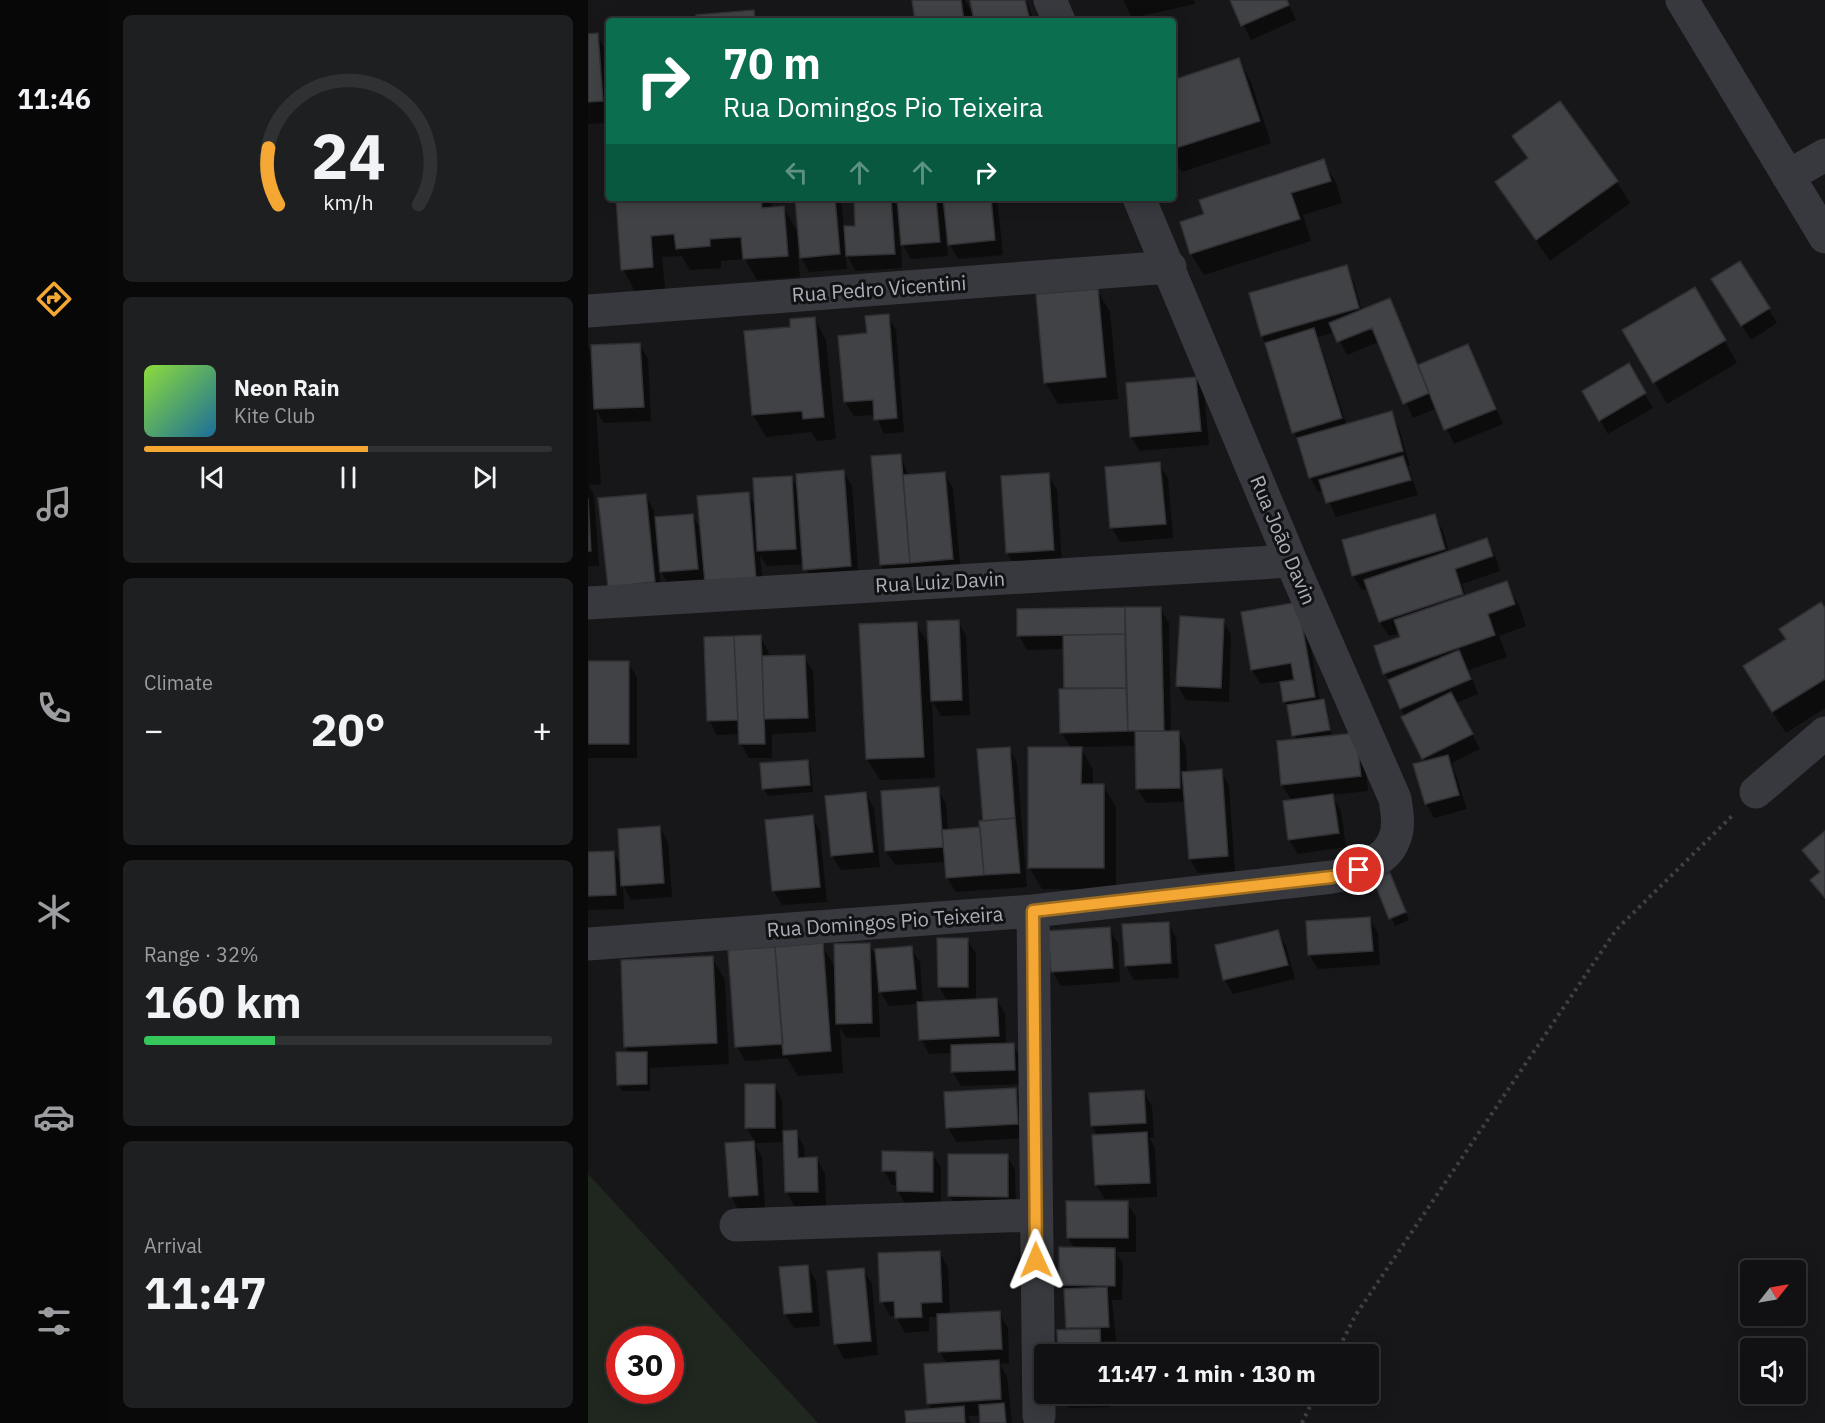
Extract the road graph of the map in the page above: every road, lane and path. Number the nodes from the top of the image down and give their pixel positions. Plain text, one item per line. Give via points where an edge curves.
1 (1050, 0) edge
2 (1682, 0) edge
3 (1058, 18) edge
4 (1825, 155) edge
5 (1788, 176) junction
6 (1140, 201) edge
7 (1825, 237) edge
8 (1170, 267) junction
9 (588, 311) edge
10 (1291, 561) junction
11 (588, 603) edge
12 (1825, 733) edge
13 (1756, 792) joint
14 (1359, 870) joint
15 (1033, 911) junction
16 (588, 944) edge
17 (1035, 1215) junction
18 (736, 1225) dead end
19 (1341, 1344) edge
20 (1311, 1404) edge
21 (1040, 1416) dead end
22 (1302, 1423) edge

1 - 3 street
2 - 5 street
4 - 5 street
5 - 7 street
6 - 8 street, Rua João Davin
8 - 9 street, Rua Pedro Vicentini
8 - 10 street, Rua João Davin
10 - 11 street, Rua Luiz Davin
10 - 14 street, Rua João Davin via 1395,799 1395,840 1388,850
12 - 13 street
13 - 19 path via 1616,930 1355,1316
14 - 15 street, Rua Domingos Pio Teixeira via 1332,877
15 - 16 street, Rua Domingos Pio Teixeira
15 - 17 street
17 - 18 street
17 - 21 street
20 - 22 path

